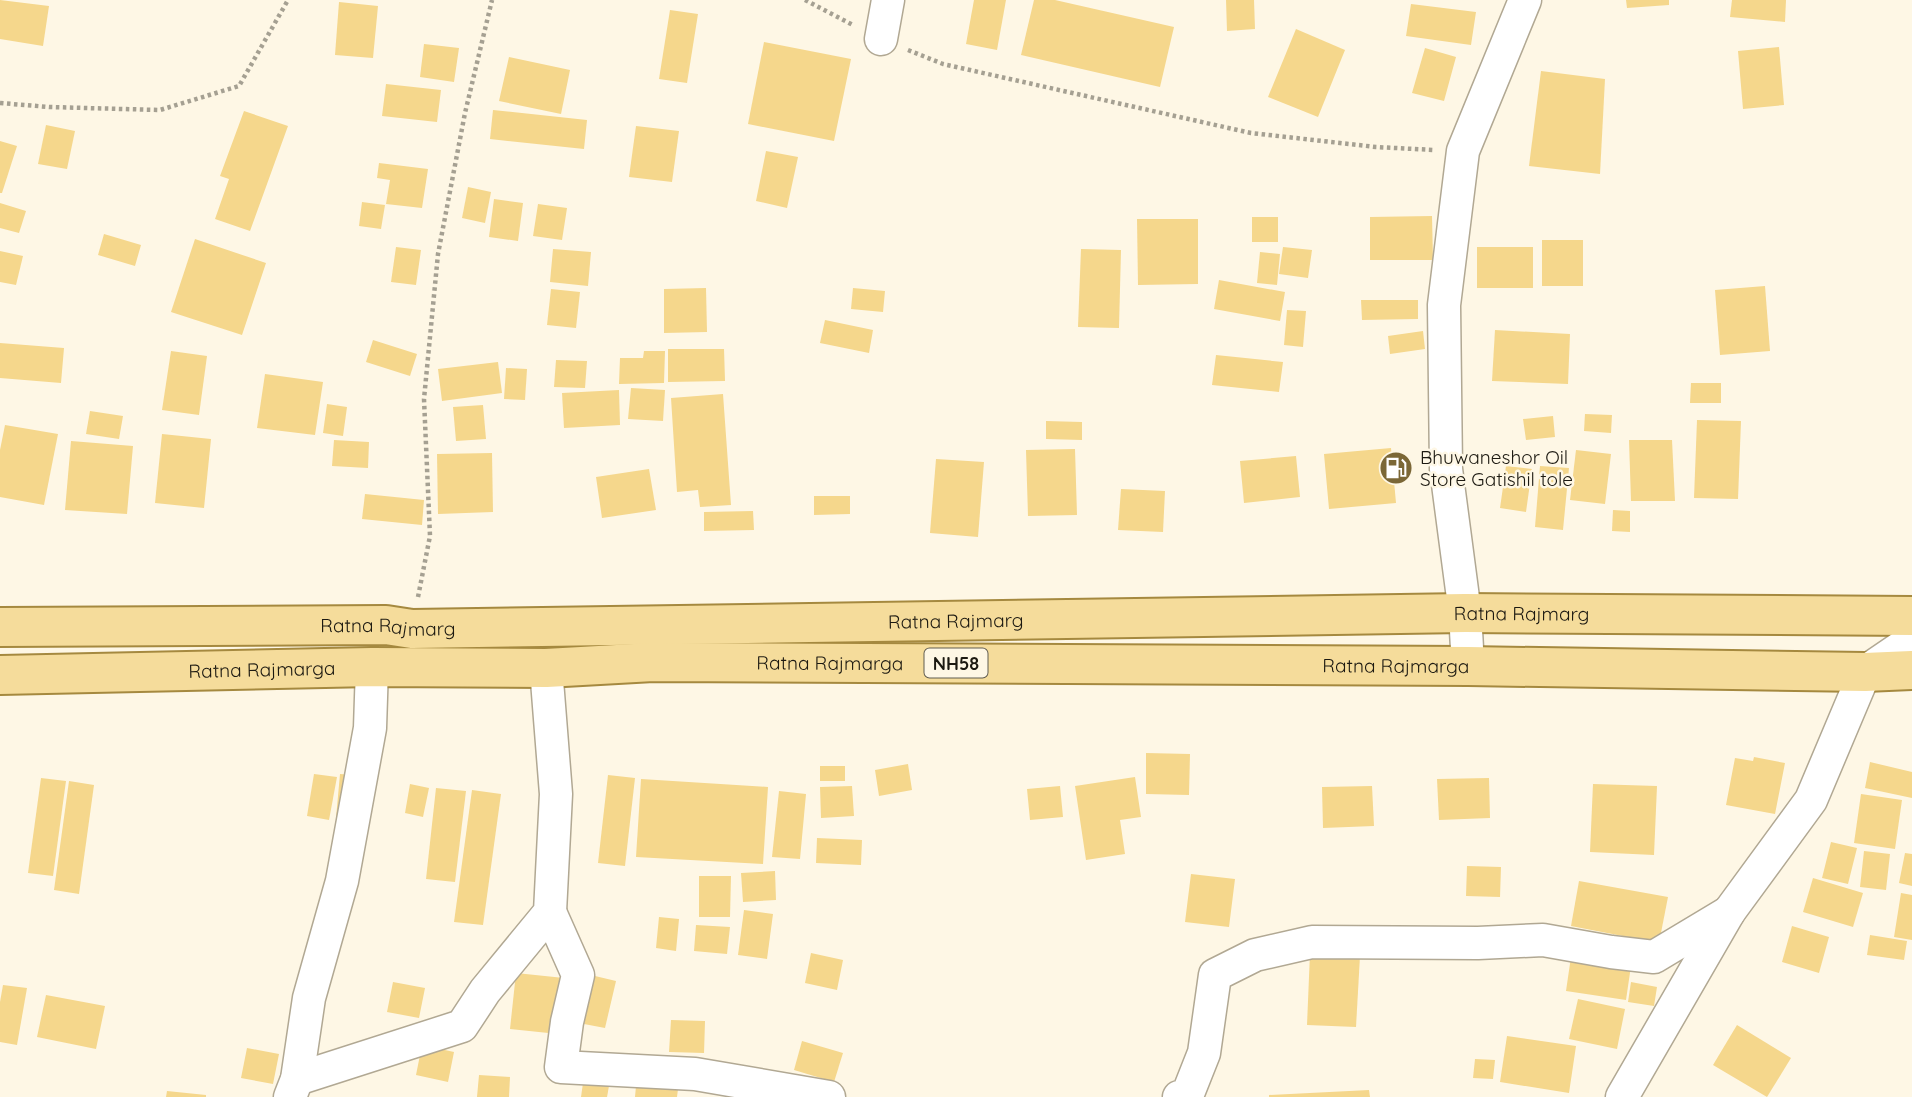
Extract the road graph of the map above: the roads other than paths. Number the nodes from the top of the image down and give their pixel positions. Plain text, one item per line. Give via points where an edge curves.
1 (888, 0) edge
2 (1525, 0) edge
3 (881, 39) road end
4 (1465, 613) junction
5 (1912, 616) edge
6 (0, 627) edge
7 (1912, 640) edge
8 (1468, 666) junction
9 (372, 667) junction
10 (547, 668) junction
11 (1912, 670) edge
12 (1865, 672) junction
13 (0, 675) edge
14 (550, 912) junction
15 (1729, 912) junction
16 (293, 1088) edge
17 (1634, 1093) edge
18 (829, 1097) edge
19 (1179, 1097) edge

1 - 3 street
2 - 4 street via 1463,151 1444,305 1446,470
4 - 5 main road, Ratna Rajmarg / NH58
4 - 6 main road, Ratna Rajmarg / NH58 via 412,629 386,625
4 - 8 street
7 - 12 street
8 - 10 main road, Ratna Rajmarga / NH58 via 653,662
8 - 12 main road, Ratna Rajmarga / NH58
9 - 10 main road, Ratna Rajmarga / NH58
9 - 13 main road, Ratna Rajmarga / NH58
9 - 16 street via 370,728 342,881 309,998
10 - 14 street via 556,794
11 - 12 main road, Ratna Rajmarga / NH58
12 - 15 street via 1811,800
14 - 16 street via 485,990 462,1026
14 - 18 street via 578,975 561,1067 695,1074
15 - 17 street
15 - 19 street via 1654,957 1544,940 1312,942 1255,955 1215,975 1204,1053 1187,1096

